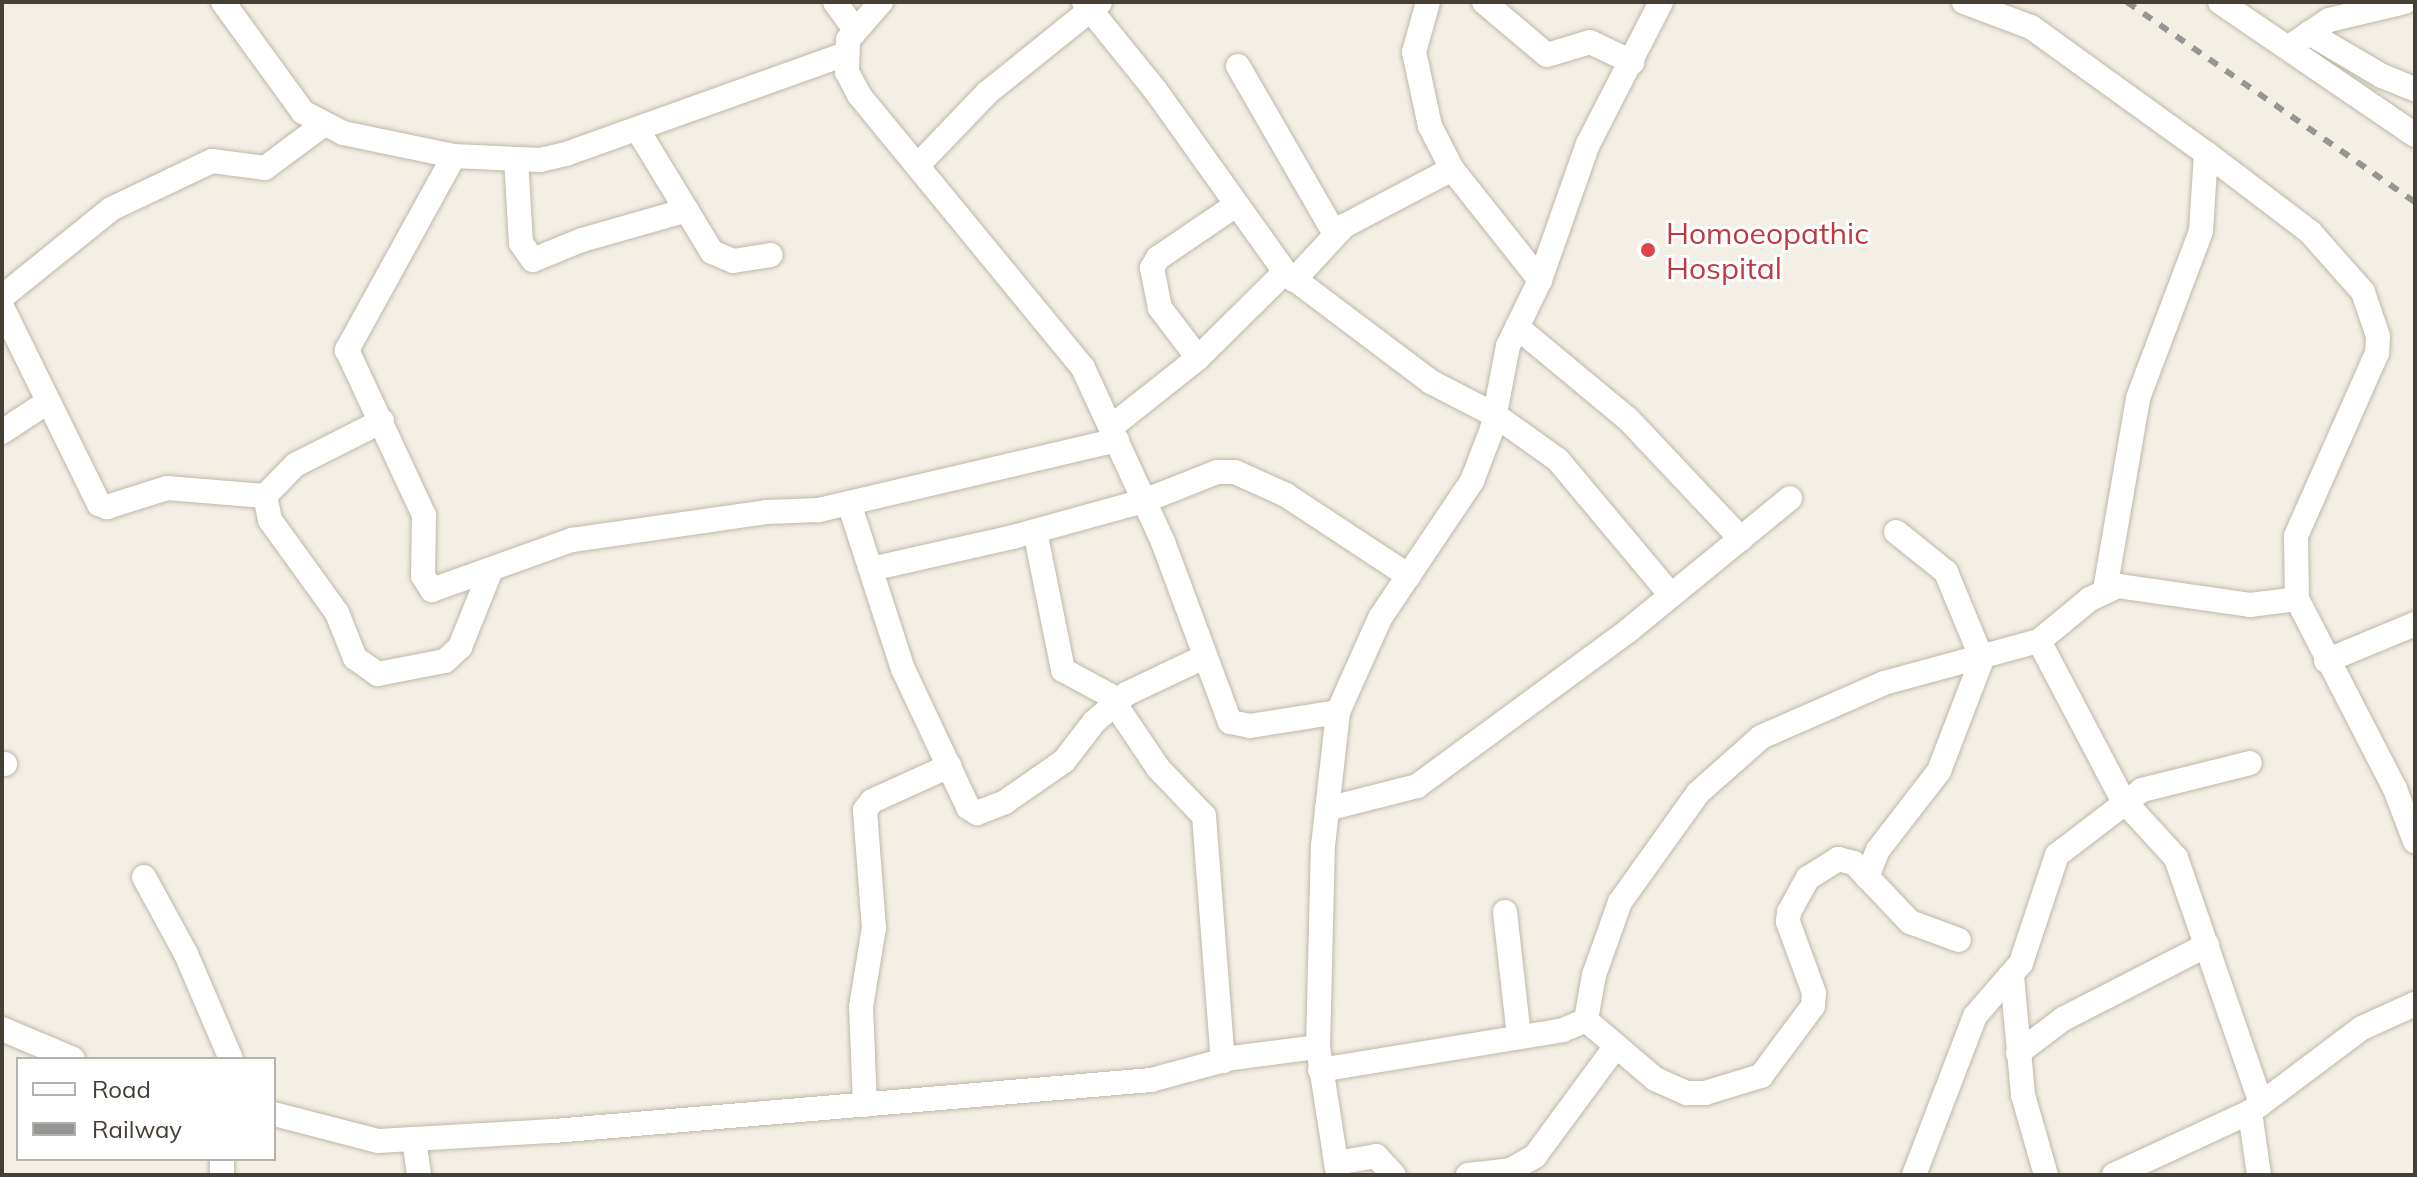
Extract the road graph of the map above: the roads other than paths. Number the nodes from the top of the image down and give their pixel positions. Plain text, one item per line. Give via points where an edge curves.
1 (223, 2) edge
2 (835, 2) edge
3 (881, 2) edge
4 (1428, 2) edge
5 (1484, 2) edge
6 (1661, 2) edge
7 (1964, 2) edge
8 (2220, 2) edge
9 (2405, 2) edge
10 (1091, 5) edge
11 (854, 28) junction
12 (2309, 33) junction
13 (2289, 47) junction
14 (845, 54) junction
15 (1632, 62) junction
16 (1238, 66) dead end
17 (2415, 89) edge
18 (324, 124) junction
19 (639, 132) junction
20 (2415, 135) edge
21 (2206, 153) junction
22 (454, 156) junction
23 (516, 159) junction
24 (918, 165) junction
25 (1452, 169) junction
26 (1236, 205) junction
27 (687, 210) junction
28 (1335, 234) junction
29 (771, 255) dead end
30 (1290, 276) junction
31 (1540, 280) junction
32 (2, 297) edge
33 (2, 307) edge
34 (1517, 327) junction
35 (1198, 358) junction
36 (46, 403) junction
37 (1495, 415) junction
38 (382, 421) junction
39 (2, 432) edge
40 (1114, 434) junction
41 (265, 496) junction
42 (1790, 498) dead end
43 (1144, 501) junction
44 (849, 503) junction
45 (1035, 531) junction
46 (1896, 532) dead end
47 (1741, 539) junction
48 (871, 569) junction
49 (491, 570) junction
50 (1409, 576) junction
51 (2105, 590) junction
52 (1671, 595) junction
53 (2297, 599) junction
54 (2415, 624) edge
55 (2039, 641) junction
56 (1204, 657) junction
57 (1982, 659) junction
58 (2326, 661) junction
59 (1114, 703) junction
60 (1338, 712) junction
61 (2250, 763) dead end
62 (949, 766) junction
63 (2123, 800) junction
64 (1327, 809) junction
65 (2415, 841) edge
66 (144, 877) dead end
67 (1867, 877) junction
68 (1505, 912) dead end
69 (1959, 940) dead end
70 (2207, 945) junction
71 (2012, 976) junction
72 (2415, 1004) edge
73 (1586, 1020) junction
74 (2, 1029) edge
75 (1519, 1036) junction
76 (1616, 1046) junction
77 (2018, 1053) junction
78 (68, 1057) edge
79 (230, 1057) edge
80 (1319, 1059) junction
81 (1223, 1061) junction
82 (865, 1105) junction
83 (2255, 1108) junction
84 (276, 1115) edge
85 (414, 1139) junction
86 (1337, 1169) edge
87 (419, 1175) edge
88 (1394, 1175) edge
89 (1468, 1175) edge
90 (1914, 1175) edge
91 (2046, 1175) edge
92 (2114, 1175) edge
93 (2259, 1175) edge

1 - 18 street via 291,99
2 - 11 street
3 - 11 street
4 - 25 street via 1416,36 1415,66 1430,126
5 - 15 street via 1547,55 1590,42
6 - 15 street
7 - 21 street via 2031,27
8 - 13 street
9 - 12 street via 2342,16
10 - 24 street via 987,93
10 - 26 street
11 - 14 street
12 - 13 street
12 - 17 street
13 - 20 street
14 - 19 street
14 - 24 street via 859,95
15 - 31 street via 1588,144
16 - 28 street
18 - 22 street via 343,133
18 - 32 street via 265,168 212,161 111,209
19 - 23 street via 540,160
19 - 27 street
21 - 51 street via 2201,231 2138,398
21 - 53 street via 2318,239 2363,292 2378,336 2377,353 2296,536
22 - 23 street
22 - 38 street via 347,350
23 - 27 street via 521,243 533,260
24 - 40 street via 1072,352
25 - 28 street
25 - 31 street
26 - 30 street
26 - 35 street via 1158,258 1152,268 1160,308
27 - 29 street via 722,260
28 - 30 street
30 - 35 street
30 - 37 street via 1431,382
31 - 34 street
33 - 36 street
34 - 37 street via 1503,361
34 - 47 street via 1628,419
35 - 40 street
36 - 39 street
36 - 41 street via 99,504 107,507 167,488
37 - 50 street via 1472,481
37 - 52 street via 1570,471
38 - 41 street via 295,465
38 - 49 street via 427,524 426,586 440,590
40 - 43 street
40 - 44 street
41 - 49 street via 270,520 337,613 355,658 367,671 403,671 454,655
42 - 47 street
43 - 45 street
43 - 50 street via 1217,472 1235,472 1286,495
43 - 56 street
44 - 48 street
44 - 49 street via 572,540
45 - 48 street
45 - 59 street via 1063,670 1102,690
46 - 57 street via 1946,572
47 - 52 street
48 - 62 street via 903,669
50 - 60 street via 1380,618
51 - 53 street via 2141,587 2250,605
51 - 55 street
52 - 64 street via 1417,786
53 - 58 street
54 - 58 street
55 - 57 street
55 - 63 street
56 - 59 street
56 - 60 street via 1230,722 1250,726
57 - 67 street via 1939,771 1878,850
57 - 73 street via 1884,683 1747,746 1698,793 1620,902 1594,975
58 - 65 street via 2395,789
59 - 62 street via 1064,761 985,812 968,807
59 - 81 street via 1158,768 1204,816
60 - 64 street
61 - 63 street via 2161,784
62 - 82 street via 872,801 865,810 874,928 861,1007
63 - 70 street via 2176,858
63 - 71 street via 2057,855
64 - 80 street
66 - 79 street via 186,954
67 - 69 street via 1910,922
67 - 76 street via 1854,863 1838,859 1808,878 1794,900 1788,922 1811,983 1813,1006 1761,1076 1705,1093 1687,1093 1655,1079
68 - 75 street
70 - 77 street via 2063,1019
70 - 83 street
71 - 77 street
71 - 90 street via 1975,1016
72 - 83 street via 2362,1028
73 - 75 street via 1573,1028
73 - 76 street
74 - 78 street
75 - 80 street
76 - 89 street via 1535,1156 1511,1170
77 - 91 street via 2023,1095
80 - 81 street
80 - 86 street
81 - 82 street via 1151,1080
82 - 85 street
83 - 92 street
83 - 93 street
84 - 85 street via 359,1140
85 - 87 street
86 - 88 street via 1376,1156

